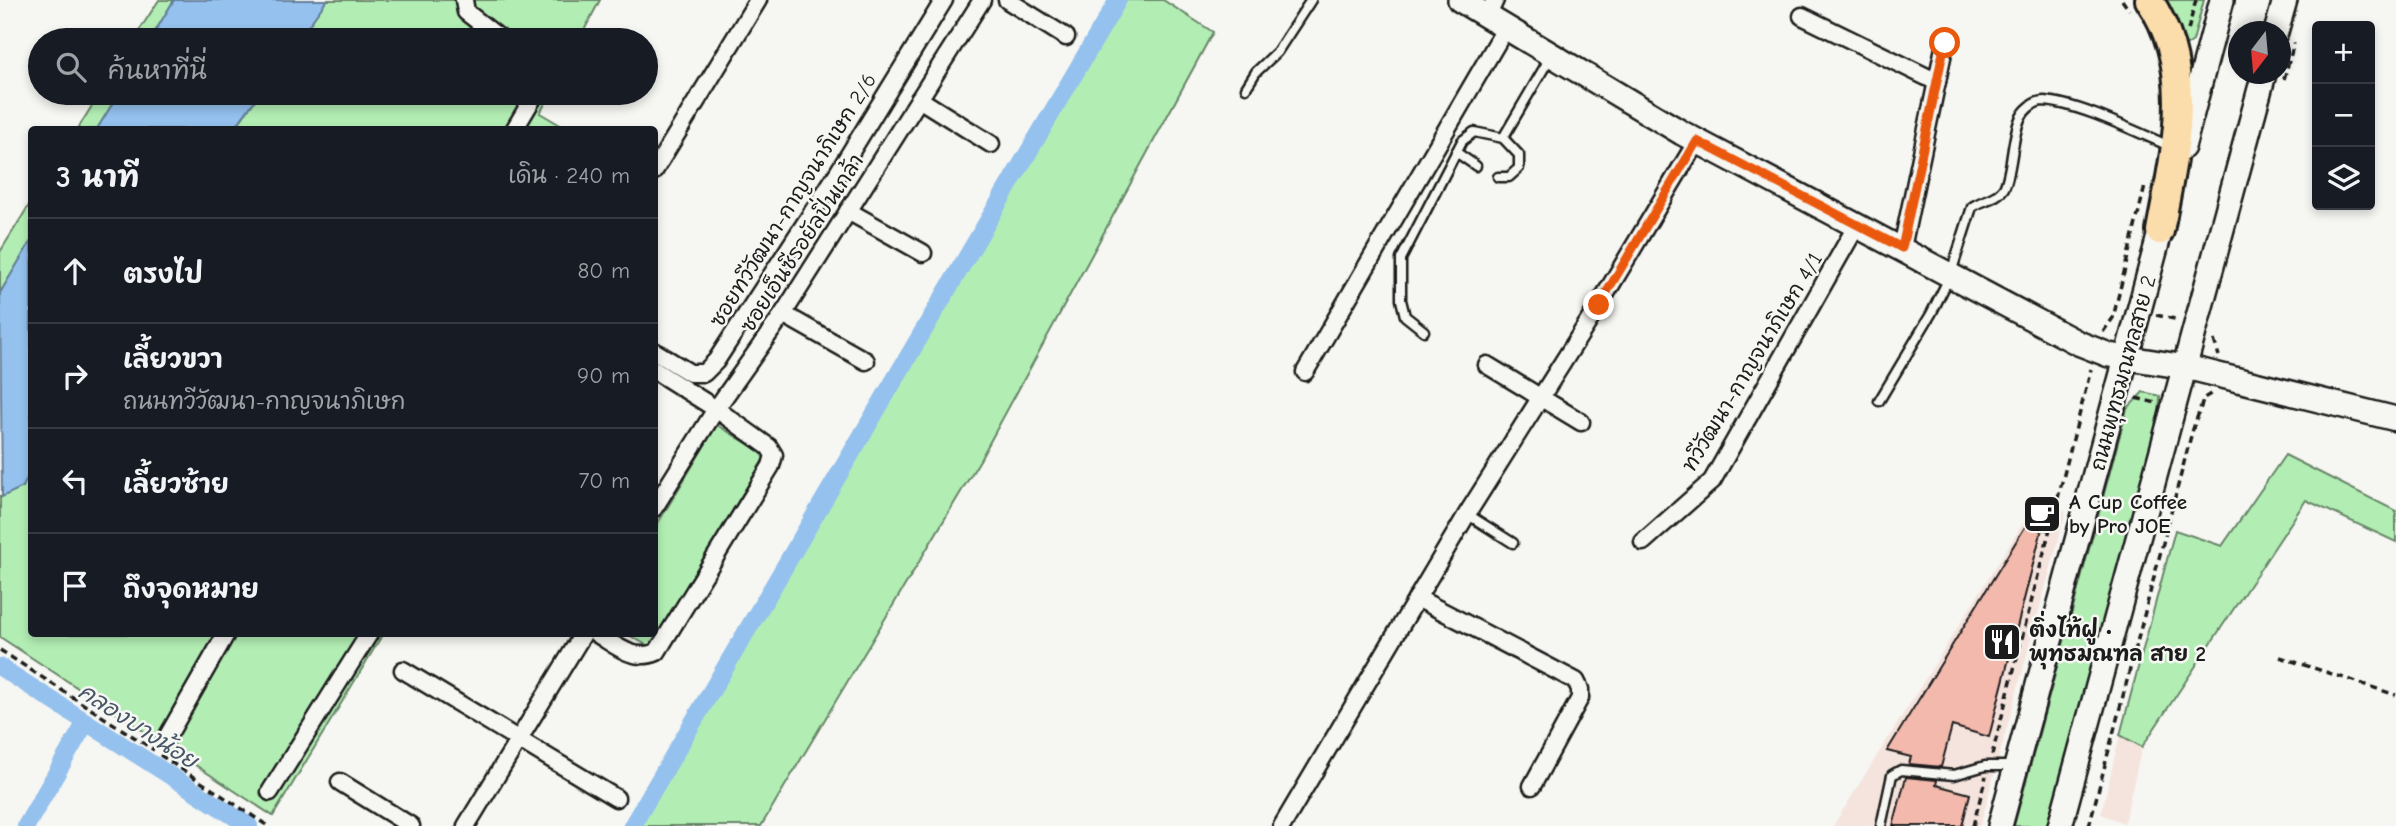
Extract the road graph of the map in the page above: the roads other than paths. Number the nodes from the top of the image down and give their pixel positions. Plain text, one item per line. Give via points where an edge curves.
1 (464, 0) edge
2 (758, 0) edge
3 (944, 0) edge
4 (982, 0) edge
5 (1007, 0) edge
6 (1311, 0) edge
7 (1460, 0) edge
8 (2149, 0) edge
9 (2222, 0) edge
10 (2285, 0) edge
11 (1496, 15) edge
12 (1802, 16) dead end
13 (2279, 21) edge
14 (487, 28) edge
15 (1066, 37) dead end
16 (1945, 43) dead end
17 (1551, 56) junction
18 (1937, 82) junction
19 (2261, 84) edge
20 (1246, 88) dead end
21 (919, 99) junction
22 (529, 105) edge
23 (516, 126) edge
24 (1503, 138) junction
25 (1697, 141) junction
26 (991, 144) dead end
27 (2174, 148) junction
28 (1456, 152) junction
29 (658, 164) edge
30 (1476, 166) dead end
31 (1498, 177) dead end
32 (848, 211) junction
33 (1857, 225) junction
34 (2160, 231) junction
35 (1902, 248) junction
36 (923, 253) dead end
37 (1950, 276) junction
38 (783, 314) junction
39 (1424, 331) dead end
40 (658, 353) edge
41 (2128, 358) junction
42 (866, 360) dead end
43 (1487, 365) dead end
44 (2186, 368) junction
45 (1305, 372) dead end
46 (658, 373) edge
47 (1540, 398) junction
48 (1880, 401) dead end
49 (716, 409) junction
50 (2396, 419) edge
51 (1581, 422) dead end
52 (658, 502) edge
53 (1467, 514) junction
54 (1643, 542) dead end
55 (1513, 543) dead end
56 (1418, 598) junction
57 (224, 637) edge
58 (367, 637) edge
59 (581, 637) edge
60 (602, 637) edge
61 (403, 670) dead end
62 (519, 738) junction
63 (166, 739) dead end
64 (2017, 766) junction
65 (340, 782) dead end
66 (1532, 786) dead end
67 (270, 792) dead end
68 (616, 798) dead end
69 (411, 826) edge
70 (466, 826) edge
71 (1282, 826) edge
72 (1881, 826) edge
73 (2000, 826) edge
74 (2060, 826) edge

1 - 14 street via 466,12
2 - 29 street
3 - 40 street, ซอยทวีวัฒนา-กาญจนาภิเษก 2/6 via 716,361 704,373 690,373
4 - 21 street, ซอยเอ็นซีรอยัลปิ่นเกล้า
5 - 15 street
6 - 20 lane via 1277,52
7 - 11 main road
8 - 27 main road via 2173,49 2179,103
9 - 34 main road, ถนนพุทธมณฑลสาย 2
10 - 13 main road
11 - 17 main road
11 - 45 street
12 - 18 street
16 - 18 street
17 - 24 lane
17 - 25 main road
18 - 35 street
19 - 44 main road
21 - 26 street
21 - 32 street, ซอยเอ็นซีรอยัลปิ่นเกล้า
22 - 23 street
24 - 28 lane via 1474,132
24 - 31 lane via 1519,155 1519,168 1508,177
25 - 33 main road
25 - 47 street
27 - 34 main road
27 - 37 lane via 2097,116 2035,103 2020,120 2004,188 1972,207
28 - 30 lane
28 - 39 lane via 1401,259 1405,316
32 - 36 street
32 - 38 street, ซอยเอ็นซีรอยัลปิ่นเกล้า
33 - 35 main road
33 - 54 street, ทวีวัฒนา-กาญจนาภิเษก 4/1 via 1712,481
34 - 41 main road, ถนนพุทธมณฑลสาย 2
35 - 37 main road
37 - 41 main road via 2078,343
37 - 48 lane
38 - 42 street
38 - 49 street, ซอยเอ็นซีรอยัลปิ่นเกล้า
41 - 44 main road
41 - 64 main road, ถนนพุทธมณฑลสาย 2
43 - 47 street
44 - 50 main road
44 - 74 main road
46 - 49 street
47 - 51 street
47 - 53 street
49 - 52 street, ซอยเอ็นซีรอยัลปิ่นเกล้า
49 - 60 street via 769,447 774,455 771,466 657,652 645,657 630,654
53 - 55 lane
53 - 56 street
56 - 66 street via 1576,681 1580,698
56 - 71 street
57 - 63 street
58 - 67 street
59 - 62 street
61 - 62 street
62 - 68 street
62 - 70 street
64 - 72 lane via 1989,765 1954,775 1895,772
64 - 73 main road, ถนนพุทธมณฑลสาย 2
65 - 69 street

